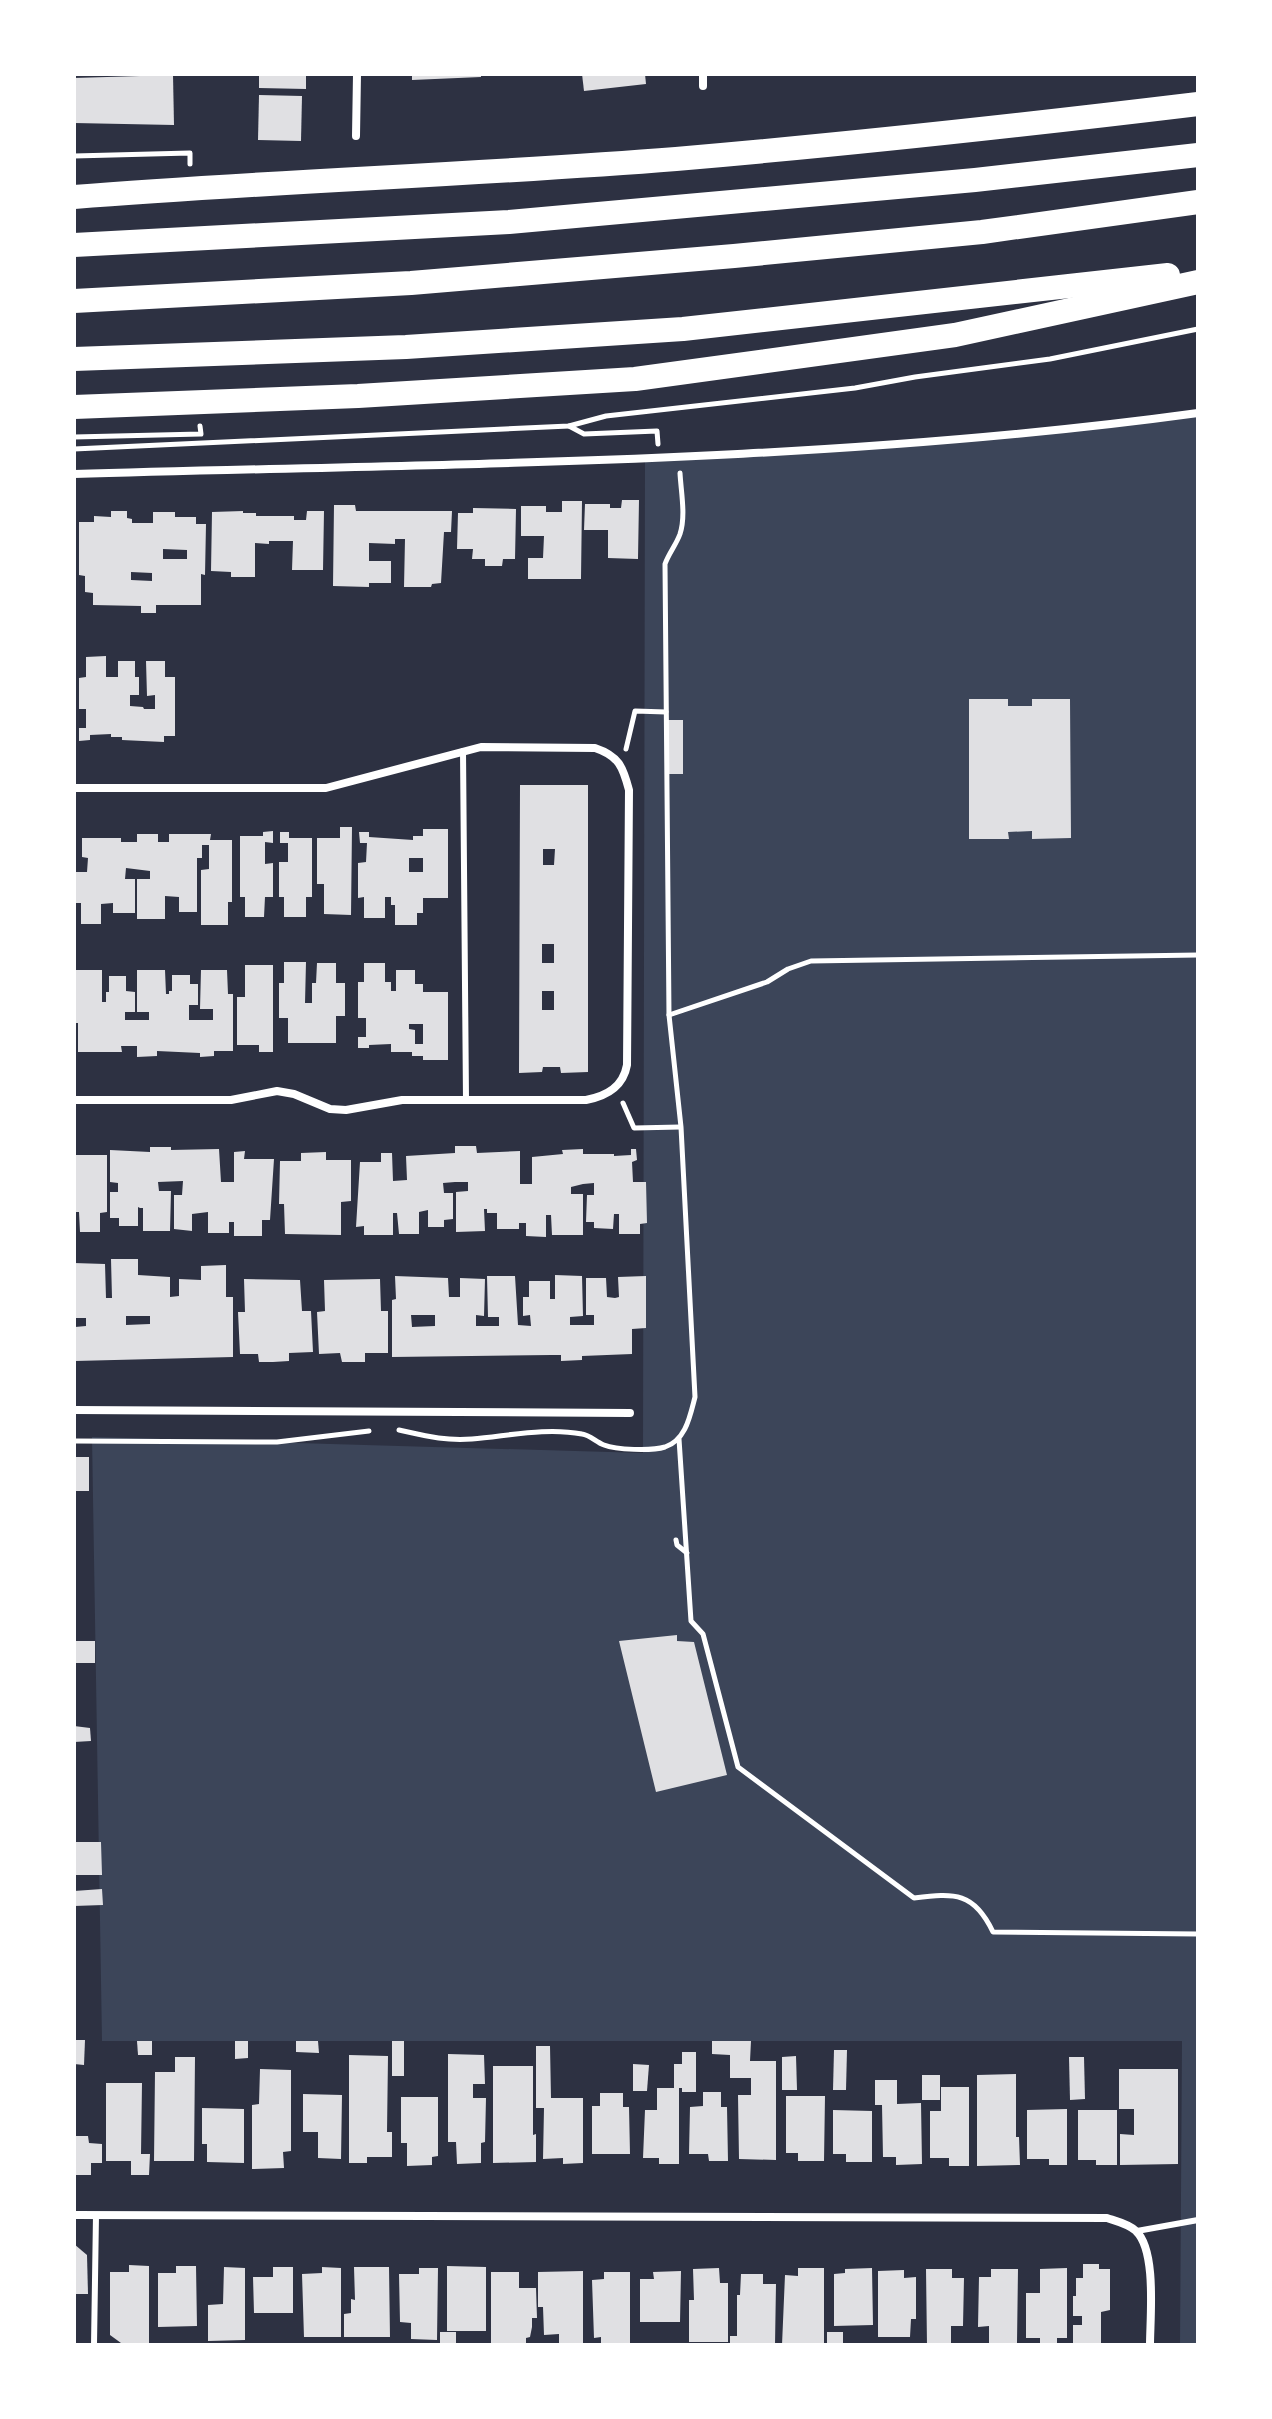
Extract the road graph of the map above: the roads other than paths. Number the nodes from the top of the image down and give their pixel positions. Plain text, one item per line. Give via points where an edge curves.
1 (357, 74) edge
2 (703, 74) edge
3 (703, 86) dead end
4 (1198, 104) edge
5 (356, 136) dead end
6 (1198, 155) edge
7 (74, 194) edge
8 (1198, 202) edge
9 (74, 245) edge
10 (1198, 271) edge
11 (1198, 282) edge
12 (74, 301) edge
13 (74, 359) edge
14 (74, 407) edge
15 (1198, 413) edge
16 (74, 474) edge
17 (463, 751) junction
18 (74, 788) edge
19 (74, 1100) edge
20 (466, 1100) junction
21 (74, 1410) edge
22 (630, 1413) dead end
23 (74, 2215) edge
24 (96, 2215) junction
25 (1198, 2220) edge
26 (1137, 2231) junction
27 (94, 2345) edge
28 (1150, 2345) edge

1 - 5 street
2 - 3 street
4 - 7 highway via 673,159
6 - 9 highway via 525,221
8 - 12 highway via 982,232 734,256 411,283
10 - 13 highway via 683,329 406,347
11 - 14 highway via 955,335 635,379
15 - 16 street via 932,442 717,455
17 - 18 street via 326,788
17 - 20 lane
17 - 20 street via 595,748 623,765 629,790 625,1077 604,1096 586,1100
19 - 20 street via 231,1100 277,1091 346,1110 402,1100
21 - 22 street
23 - 24 street
24 - 26 street via 1074,2216 1107,2218
24 - 27 lane
25 - 26 lane
26 - 28 street via 1148,2261

